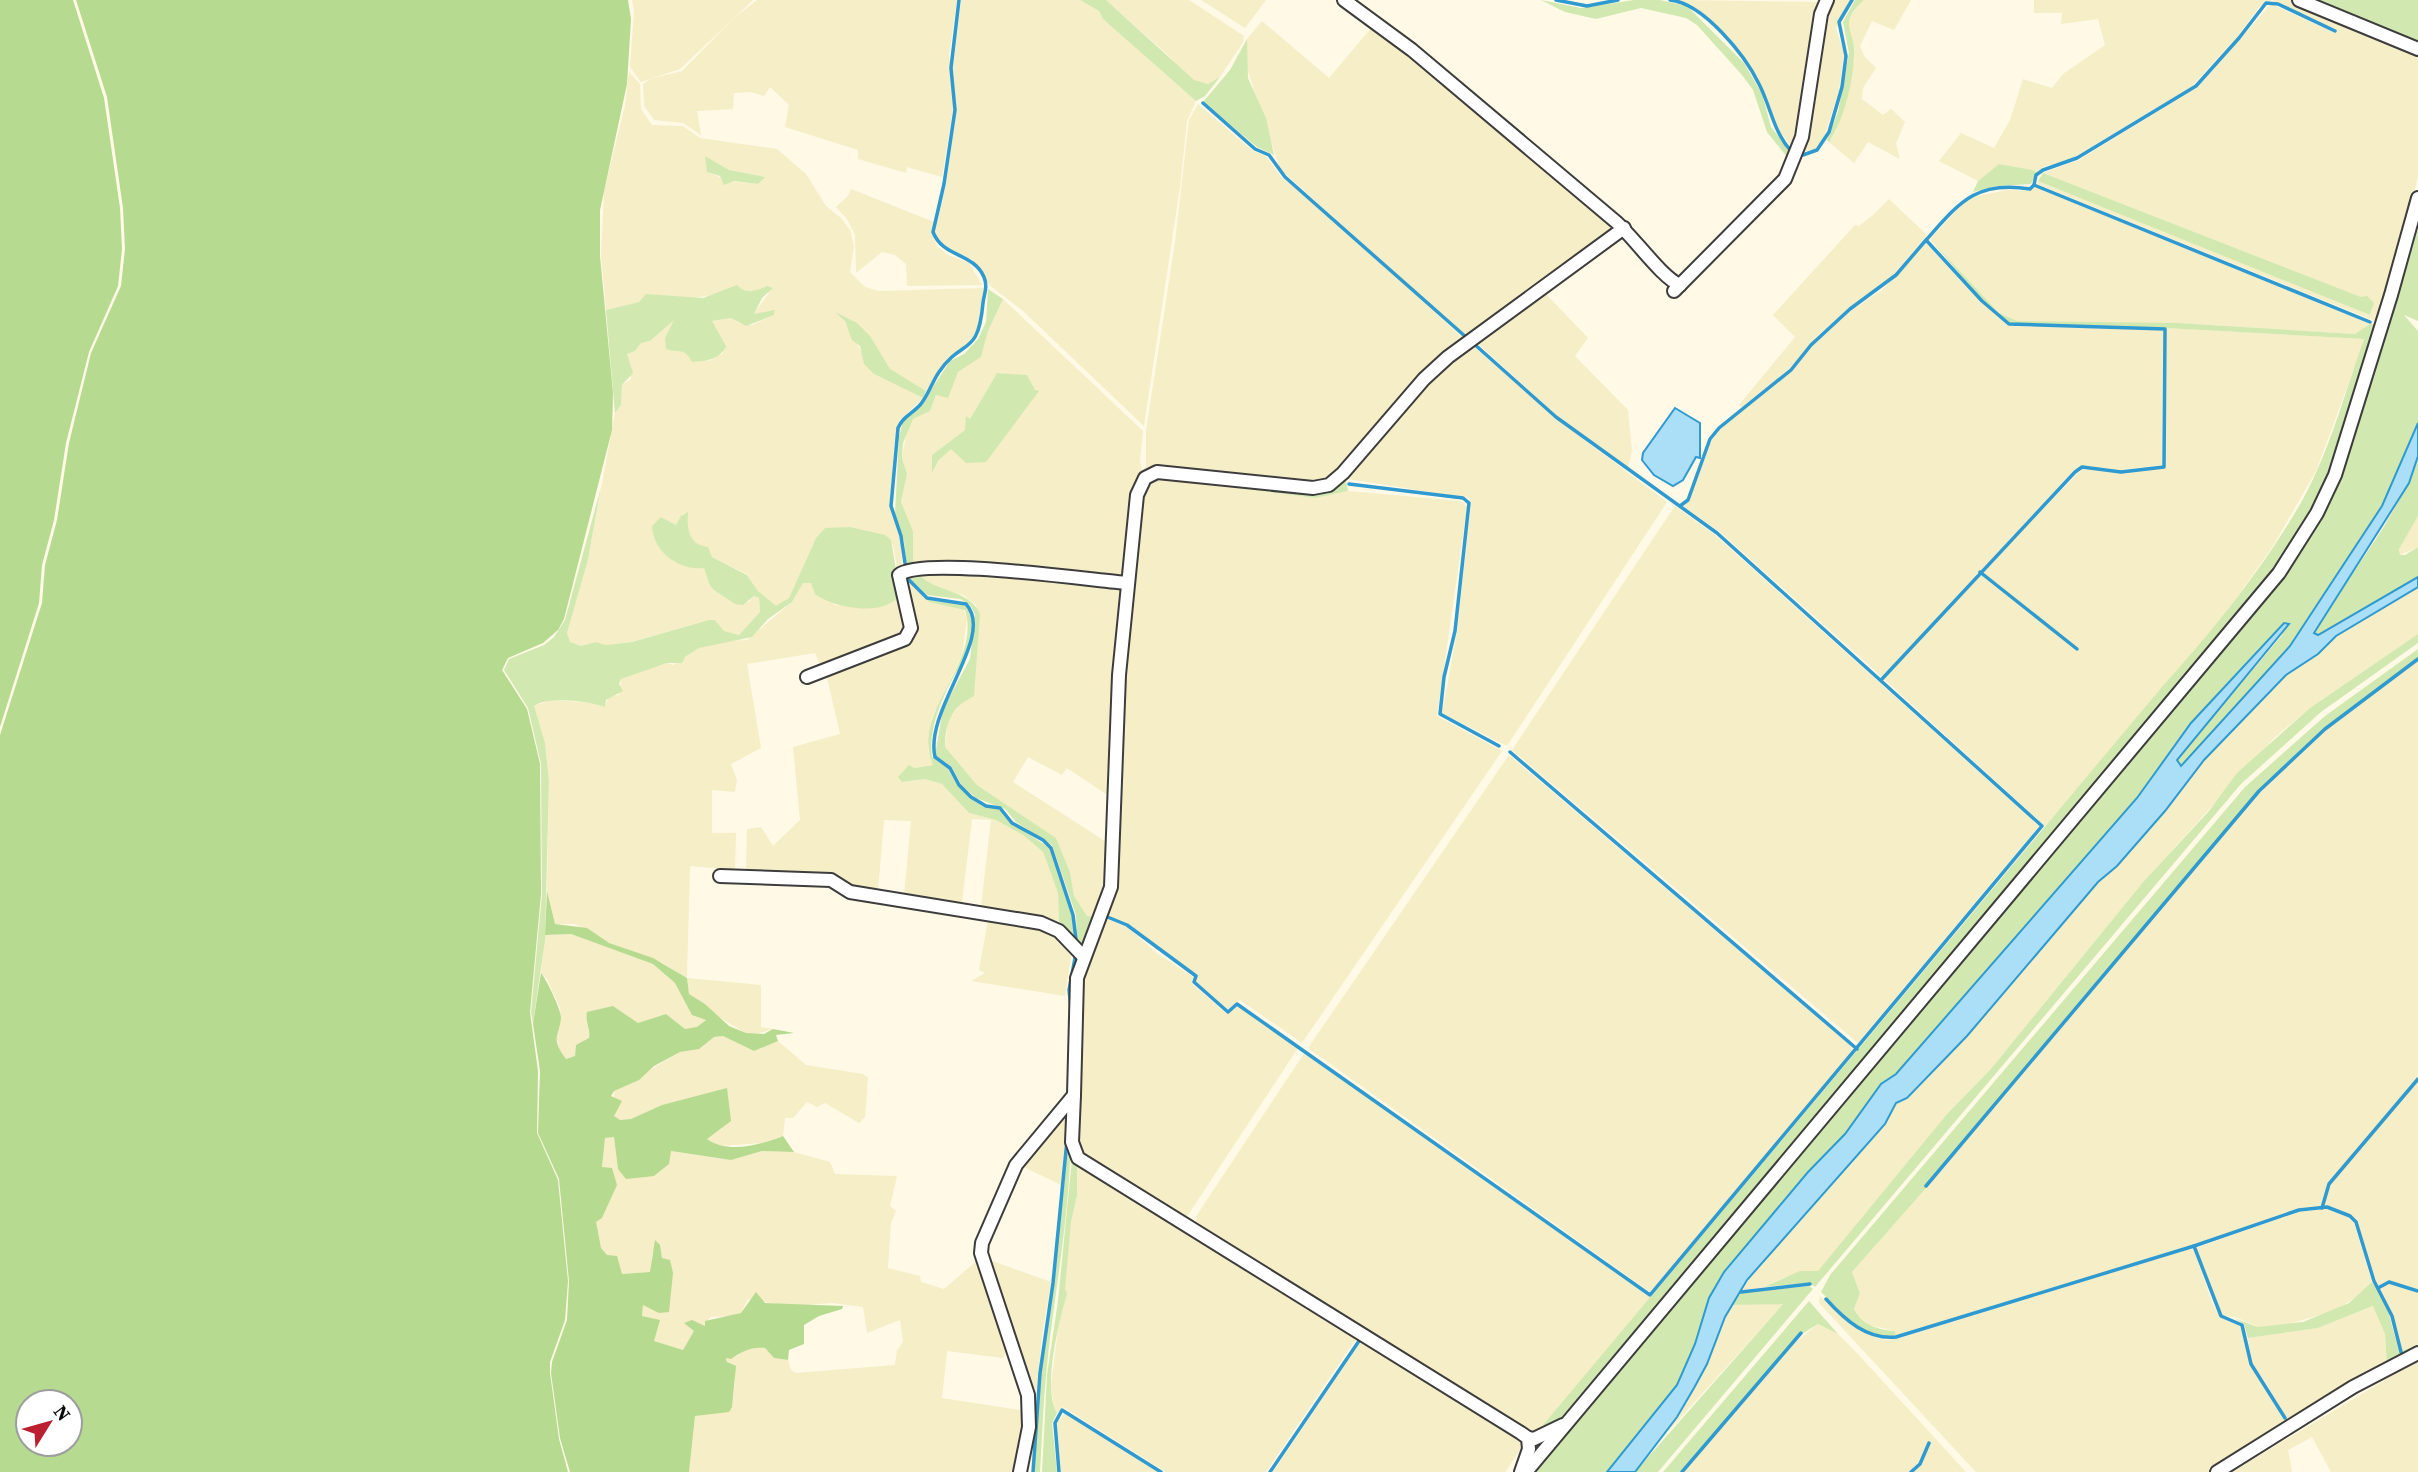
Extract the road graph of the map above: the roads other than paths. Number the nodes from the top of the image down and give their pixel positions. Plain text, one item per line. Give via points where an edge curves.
1 (1344, 0) edge
2 (1827, 0) edge
3 (2299, 0) edge
4 (2418, 49) edge
5 (2418, 198) edge
6 (1624, 228) junction
7 (1127, 583) junction
8 (807, 677) dead end
9 (720, 876) dead end
10 (1083, 956) junction
11 (1074, 1095) junction
12 (2418, 1353) edge
13 (1566, 1424) junction
14 (1528, 1438) junction
15 (1020, 1472) edge
16 (1521, 1472) edge
17 (1526, 1472) edge
18 (2217, 1472) edge

1 - 6 street via 1412,50
2 - 6 street via 1810,97 1795,160 1785,179 1677,288
3 - 4 street
5 - 13 street via 2335,475 2279,573
6 - 7 street via 1440,364 1329,485 1298,488 1157,472 1145,478 1137,495
7 - 8 street via 956,568 910,570 899,575 911,628 905,639
7 - 10 street via 1111,887
9 - 10 street via 831,880 850,892 1041,923 1059,931
10 - 11 street via 1077,978
11 - 14 street via 1072,1142 1078,1158
11 - 15 street via 1016,1165 982,1242 981,1253 1028,1395 1029,1427
12 - 18 street via 2353,1387
13 - 14 street
13 - 17 street
14 - 16 street

